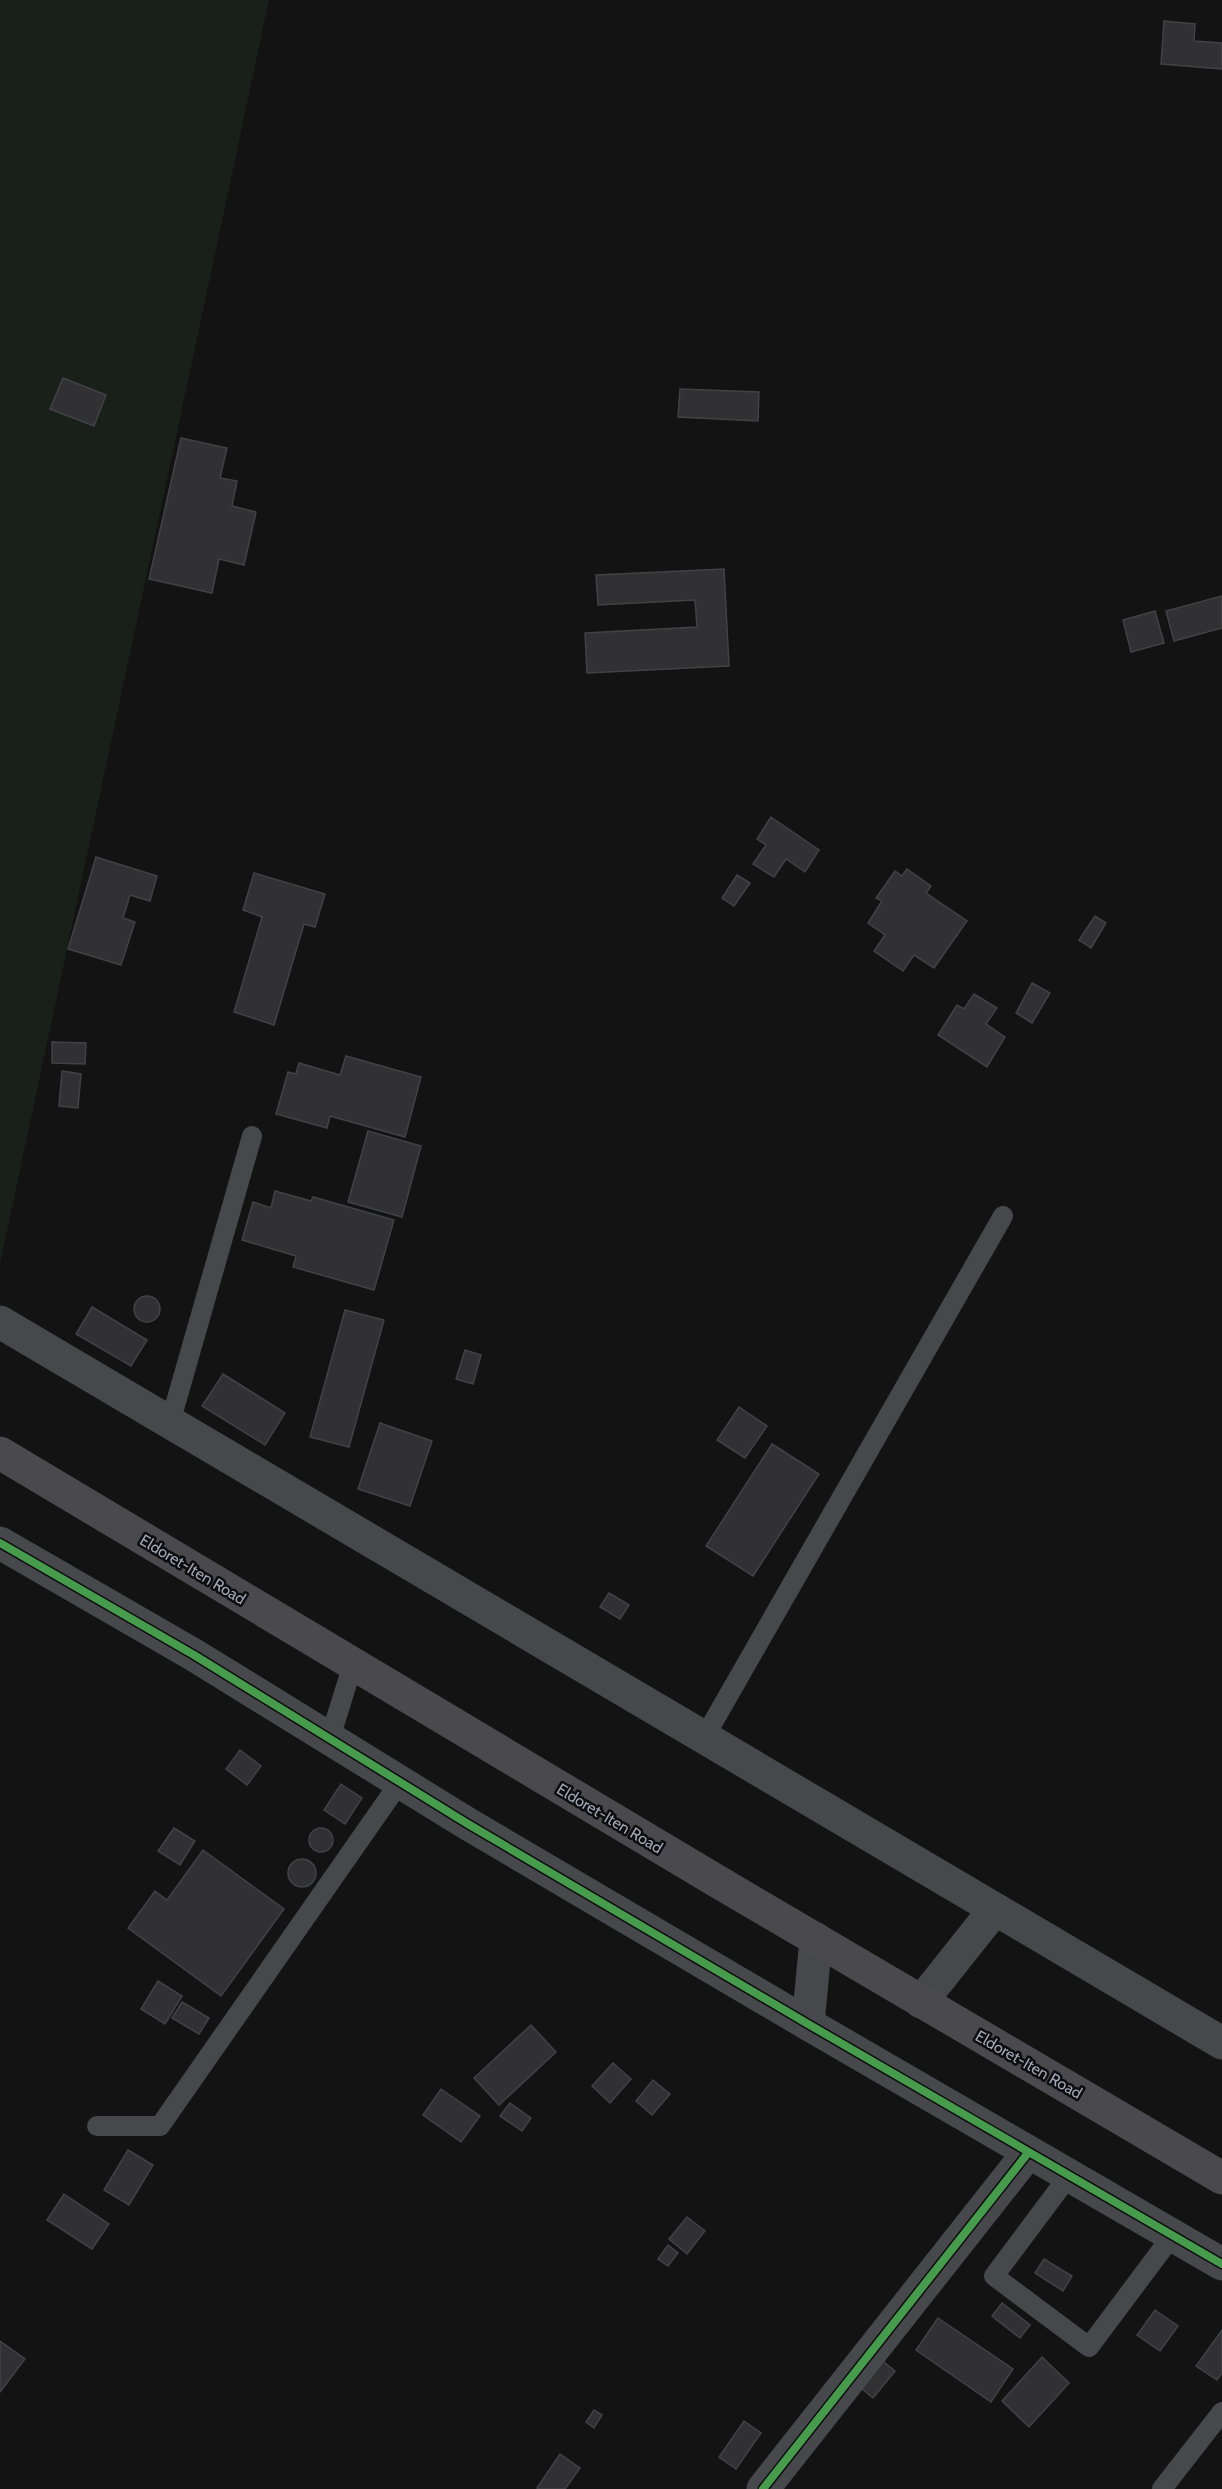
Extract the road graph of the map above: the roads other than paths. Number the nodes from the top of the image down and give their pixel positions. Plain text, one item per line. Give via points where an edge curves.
1 (252, 1136) dead end
2 (1003, 1216) dead end
3 (0, 1322) edge
4 (170, 1423) junction
5 (0, 1454) edge
6 (0, 1543) edge
7 (353, 1664) junction
8 (330, 1738) junction
9 (704, 1738) junction
10 (400, 1782) junction
11 (995, 1909) junction
12 (816, 1939) junction
13 (921, 2002) junction
14 (807, 2024) junction
15 (1222, 2043) edge
16 (97, 2126) dead end
17 (1028, 2153) junction
18 (1068, 2177) junction
19 (1222, 2178) edge
20 (1172, 2236) junction
21 (1222, 2264) edge
22 (1222, 2412) edge
23 (763, 2489) edge
24 (1162, 2489) edge

1 - 4 lane
2 - 9 lane
3 - 4 street
4 - 9 street
5 - 7 main road, Eldoret-Iten Road
6 - 8 street via 194,1654
7 - 8 lane
7 - 12 main road, Eldoret-Iten Road
8 - 10 street
9 - 11 street
10 - 14 street
10 - 16 lane via 160,2126
11 - 13 street
11 - 15 street
12 - 13 main road, Eldoret-Iten Road
12 - 14 street
13 - 19 main road, Eldoret-Iten Road
14 - 17 street
17 - 18 street
17 - 23 street
18 - 20 street
18 - 20 lane via 994,2276 1089,2347
20 - 21 street
22 - 24 lane

